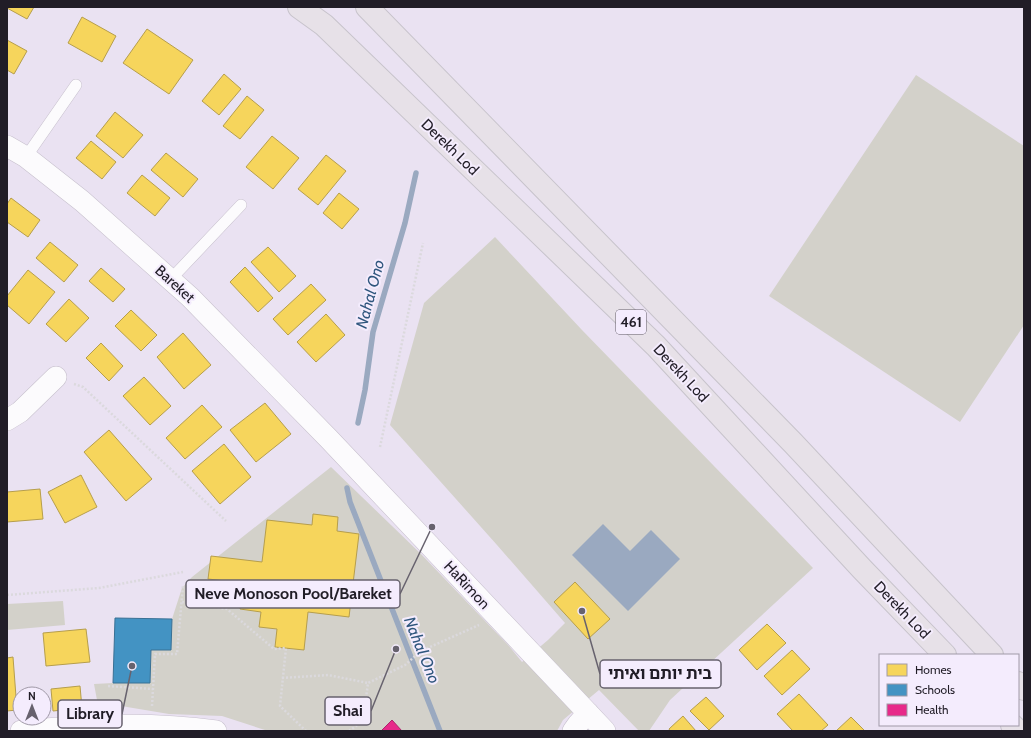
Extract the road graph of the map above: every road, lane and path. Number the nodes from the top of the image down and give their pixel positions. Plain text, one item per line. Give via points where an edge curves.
1 (299, 7) edge
2 (367, 7) edge
3 (76, 85) dead end
4 (7, 146) edge
5 (26, 157) junction
6 (241, 205) dead end
7 (423, 243) dead end
8 (170, 279) junction
9 (56, 377) dead end
10 (83, 387) dead end
11 (7, 420) edge
12 (329, 439) joint
13 (380, 446) dead end
14 (226, 521) dead end
15 (183, 572) dead end
16 (183, 584) dead end
17 (7, 595) edge
18 (182, 602) junction
19 (494, 613) junction
20 (944, 654) edge
21 (991, 654) edge
22 (282, 678) junction
23 (368, 684) junction
24 (108, 686) dead end
25 (153, 689) junction
26 (588, 713) junction
27 (152, 725) junction
28 (21, 731) edge
29 (216, 731) edge
30 (306, 731) edge
31 (349, 731) edge
32 (573, 731) edge
33 (605, 731) edge

1 - 20 main road, Derekh Lod / 461 via 324,25 656,346
2 - 21 main road, Derekh Lod / 461 via 793,443
3 - 5 lane
4 - 5 street, Bareket
5 - 8 street, Bareket via 82,201
6 - 8 lane
7 - 13 path
8 - 12 street, Bareket
9 - 11 street via 20,412
10 - 14 path
12 - 19 street, HaRimon
15 - 17 path via 99,588
16 - 18 path
18 - 22 path via 227,610 274,649 286,648
18 - 25 path via 177,654 155,654
19 - 23 path via 481,624 421,651 405,665
19 - 26 street, HaRimon
22 - 23 path via 328,675
22 - 30 path via 280,706
23 - 31 path via 363,721
24 - 25 path
25 - 27 path
26 - 32 street
26 - 33 street, HaRimon
27 - 28 street via 68,726
27 - 29 street

